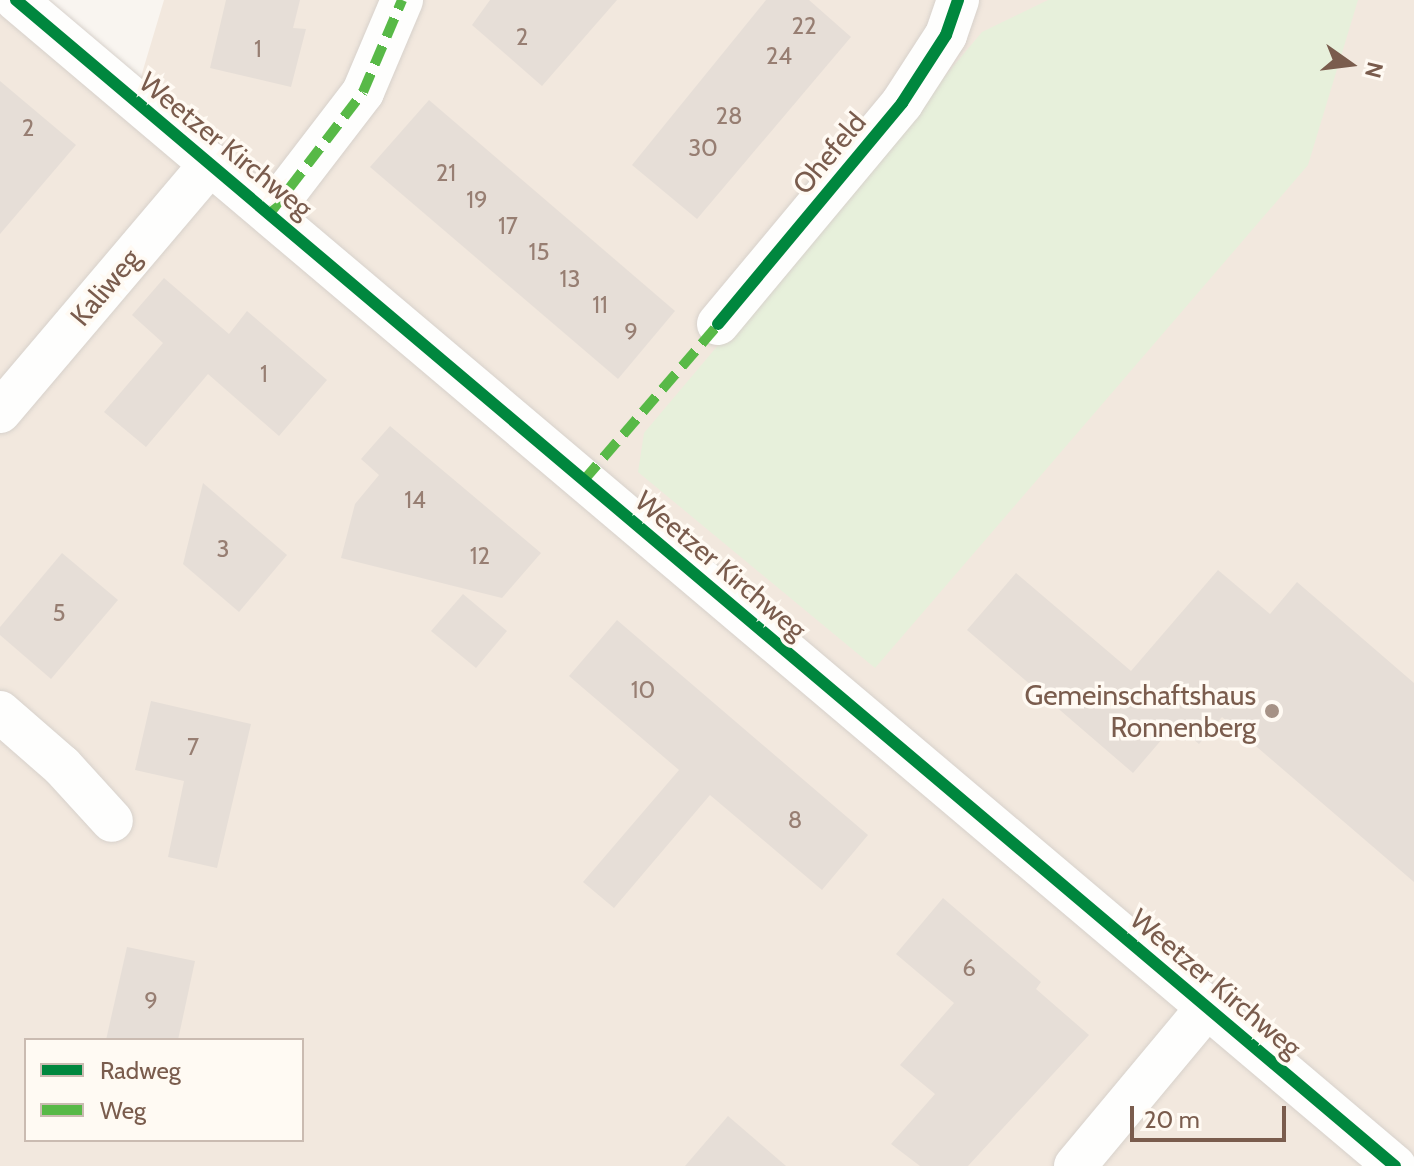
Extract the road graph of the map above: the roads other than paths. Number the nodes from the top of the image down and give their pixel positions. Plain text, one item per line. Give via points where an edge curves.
1 (16, 0) edge
2 (402, 0) edge
3 (958, 0) edge
4 (211, 163) junction
5 (271, 212) junction
6 (718, 324) dead end
7 (0, 412) edge
8 (0, 712) edge
9 (112, 821) dead end
10 (1206, 1009) junction
11 (1075, 1166) edge
12 (1395, 1166) edge

1 - 4 street, Weetzer Kirchweg
2 - 5 street via 363,92
3 - 6 street, Ohefeld via 946,35 902,103
4 - 5 street, Weetzer Kirchweg
4 - 7 street, Kaliweg
5 - 10 street, Weetzer Kirchweg
8 - 9 street via 62,766
10 - 11 street
10 - 12 street, Weetzer Kirchweg

